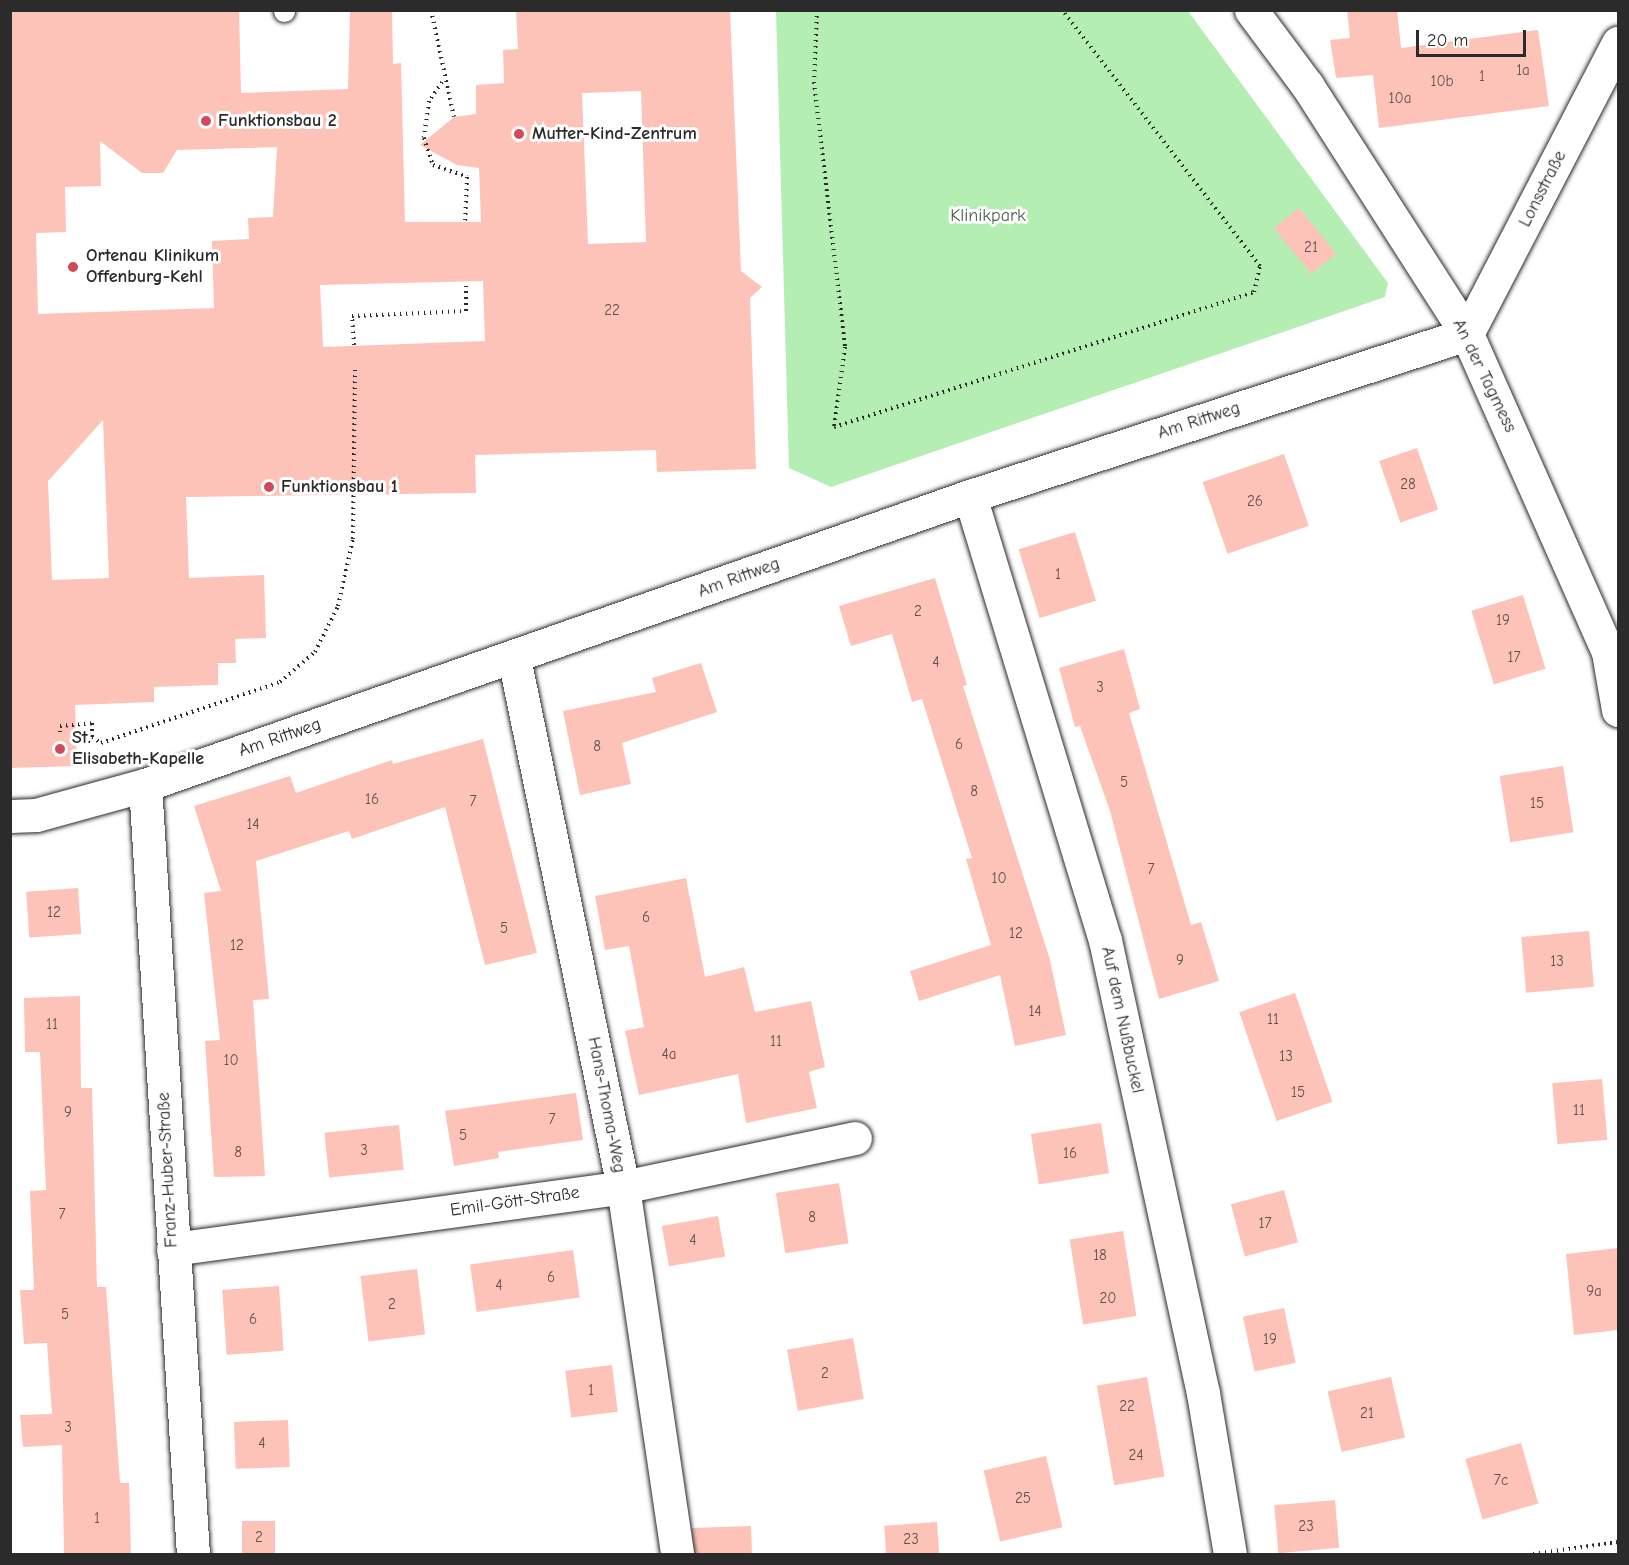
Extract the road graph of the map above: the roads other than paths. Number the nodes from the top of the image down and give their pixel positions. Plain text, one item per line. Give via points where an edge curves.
1 (1251, 10) edge
2 (1618, 43) edge
3 (1467, 334) junction
4 (970, 496) junction
5 (514, 658) junction
6 (1618, 710) edge
7 (145, 785) junction
8 (10, 816) edge
9 (855, 1138) dead end
10 (623, 1187) junction
11 (173, 1249) junction
12 (193, 1554) edge
13 (677, 1554) edge
14 (1230, 1554) edge

1 - 3 street, An der Tagmess via 1307,85
2 - 3 street, Lonsstraße
3 - 4 street, Am Rittweg
3 - 6 street, An der Tagmess via 1608,652
4 - 5 street, Am Rittweg
4 - 14 street, Auf dem Nußbuckel via 1105,940 1203,1393
5 - 7 street, Am Rittweg
5 - 10 street, Hans-Thoma-Weg
7 - 8 street, Am Rittweg via 36,815
7 - 11 street, Franz-Huber-Straße
9 - 10 street, Emil-Gött-Straße
10 - 11 street, Emil-Gött-Straße
10 - 13 street, Hans-Thoma-Weg
11 - 12 street, Franz-Huber-Straße

